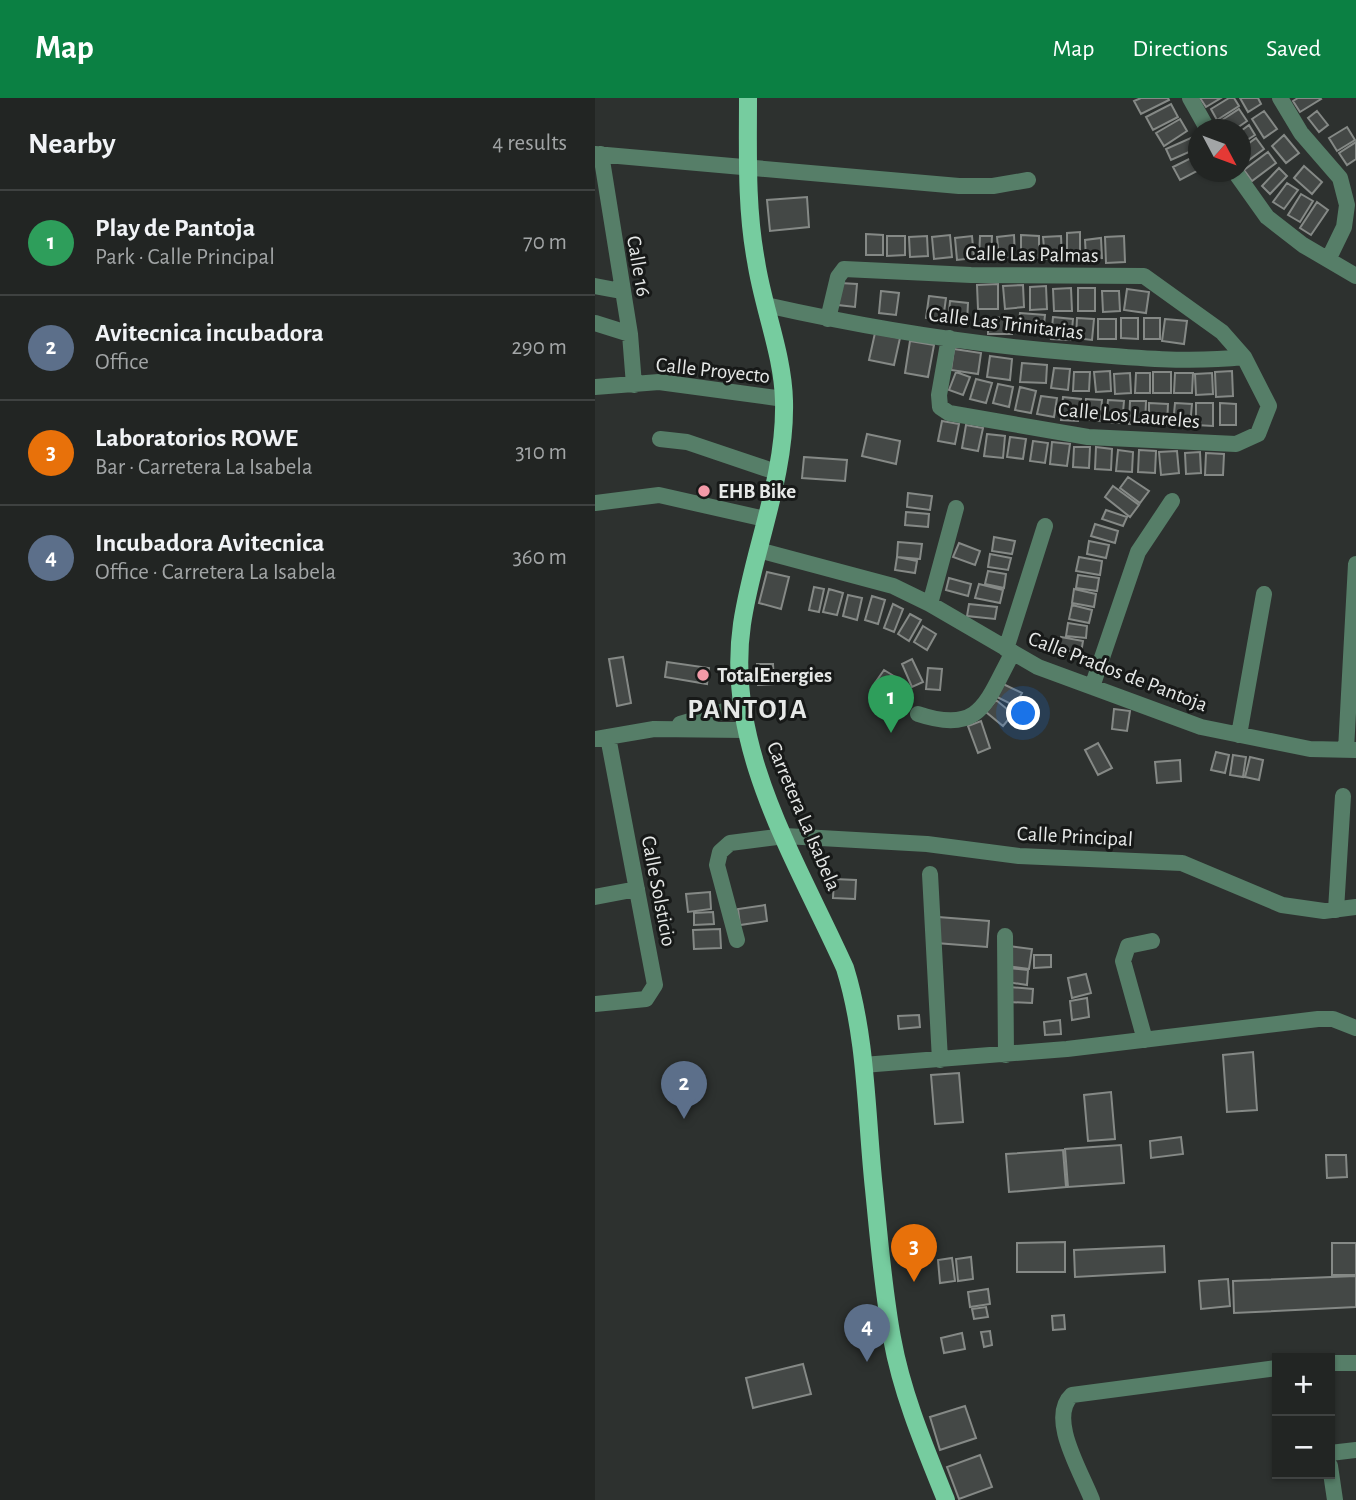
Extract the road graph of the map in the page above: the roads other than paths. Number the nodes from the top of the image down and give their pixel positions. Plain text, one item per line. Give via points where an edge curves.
1 (748, 98) edge
2 (1190, 98) edge
3 (1280, 98) edge
4 (1202, 119) edge
5 (598, 154) edge
6 (747, 170) junction
7 (1028, 180) dead end
8 (1242, 182) edge
9 (602, 207) edge
10 (1329, 258) junction
11 (1356, 275) edge
12 (595, 286) edge
13 (621, 291) junction
14 (766, 305) junction
15 (828, 319) junction
16 (595, 323) edge
17 (630, 334) junction
18 (949, 338) junction
19 (1244, 358) junction
20 (634, 385) junction
21 (595, 387) edge
22 (784, 399) junction
23 (660, 439) dead end
24 (776, 472) junction
25 (1172, 501) dead end
26 (595, 503) edge
27 (956, 508) dead end
28 (765, 519) junction
29 (1045, 526) dead end
30 (758, 550) junction
31 (1356, 564) edge
32 (1263, 594) dead end
33 (930, 604) junction
34 (1009, 652) junction
35 (1092, 687) junction
36 (741, 706) junction
37 (918, 714) dead end
38 (664, 729) junction
39 (745, 730) junction
40 (1239, 735) junction
41 (602, 738) edge
42 (1351, 750) edge
43 (1343, 796) dead end
44 (785, 836) junction
45 (930, 874) dead end
46 (637, 889) junction
47 (595, 897) edge
48 (1356, 907) edge
49 (1336, 910) junction
50 (1005, 936) dead end
51 (737, 940) dead end
52 (1152, 941) dead end
53 (595, 1004) edge
54 (1356, 1028) edge
55 (1145, 1040) junction
56 (1006, 1055) junction
57 (940, 1060) junction
58 (863, 1065) junction
59 (1335, 1363) edge
60 (1356, 1363) edge
61 (1272, 1369) edge
62 (1356, 1450) edge
63 (1335, 1452) edge
64 (1332, 1479) edge
65 (946, 1500) edge
66 (1092, 1500) edge
67 (1335, 1500) edge

1 - 6 main road, Carretera La Isabela
2 - 4 street
3 - 10 street via 1301,133 1340,178 1347,205
5 - 6 street
5 - 9 street, Calle 16
6 - 7 street via 959,186
6 - 14 main road, Carretera La Isabela via 750,223
8 - 10 street via 1267,217
9 - 13 street, Calle 16
10 - 11 street
12 - 13 street
13 - 17 street, Calle 16
14 - 15 street, Calle Las Trinitarias
14 - 22 main road, Carretera La Isabela
15 - 18 street, Calle Las Trinitarias
15 - 19 street, Calle Las Palmas via 844,269 1144,276 1222,332
16 - 17 street
17 - 20 street, Calle 16
18 - 19 street, Calle Las Trinitarias via 1145,359
18 - 19 street, Calle Los Laureles via 940,407 949,413 1087,437 1236,444 1250,440 1258,434 1269,406
20 - 21 street, Calle Proyecto
20 - 22 street, Calle Proyecto via 659,382
22 - 24 main road, Carretera La Isabela
23 - 24 street via 687,442
24 - 28 main road, Carretera La Isabela
25 - 35 street via 1138,552
26 - 28 street via 659,495
27 - 33 street
28 - 30 main road, Carretera La Isabela
29 - 34 street
30 - 33 street, Calle Prados de Pantoja via 893,586
30 - 36 main road, Carretera La Isabela via 742,624
31 - 42 street
32 - 40 street
33 - 34 street, Calle Prados de Pantoja
34 - 35 street, Calle Prados de Pantoja
34 - 37 street via 978,714 959,722
35 - 40 street, Calle Prados de Pantoja via 1201,727
36 - 38 street
36 - 39 main road, Carretera La Isabela
38 - 39 street
38 - 41 street
39 - 44 main road, Carretera La Isabela via 764,791
40 - 42 street, Calle Prados de Pantoja via 1310,749
41 - 46 street, Calle Solsticio
43 - 49 street
44 - 49 street, Calle Principal via 927,844 1019,856 1182,863 1282,905
44 - 51 street, Calle Principal via 730,843 720,852 717,865
44 - 58 main road, Carretera La Isabela via 845,968 859,1021
45 - 57 street
46 - 47 street
46 - 53 street, Calle Solsticio via 655,985 646,999
48 - 49 street, Calle Principal
50 - 56 street
52 - 55 street via 1128,946 1123,961
54 - 55 street via 1318,1018
55 - 56 street
56 - 57 street
57 - 58 street
58 - 65 main road, Carretera La Isabela via 892,1340 920,1436
59 - 60 street
61 - 66 street via 1072,1395 1065,1401 1062,1421
62 - 63 street
64 - 67 street

